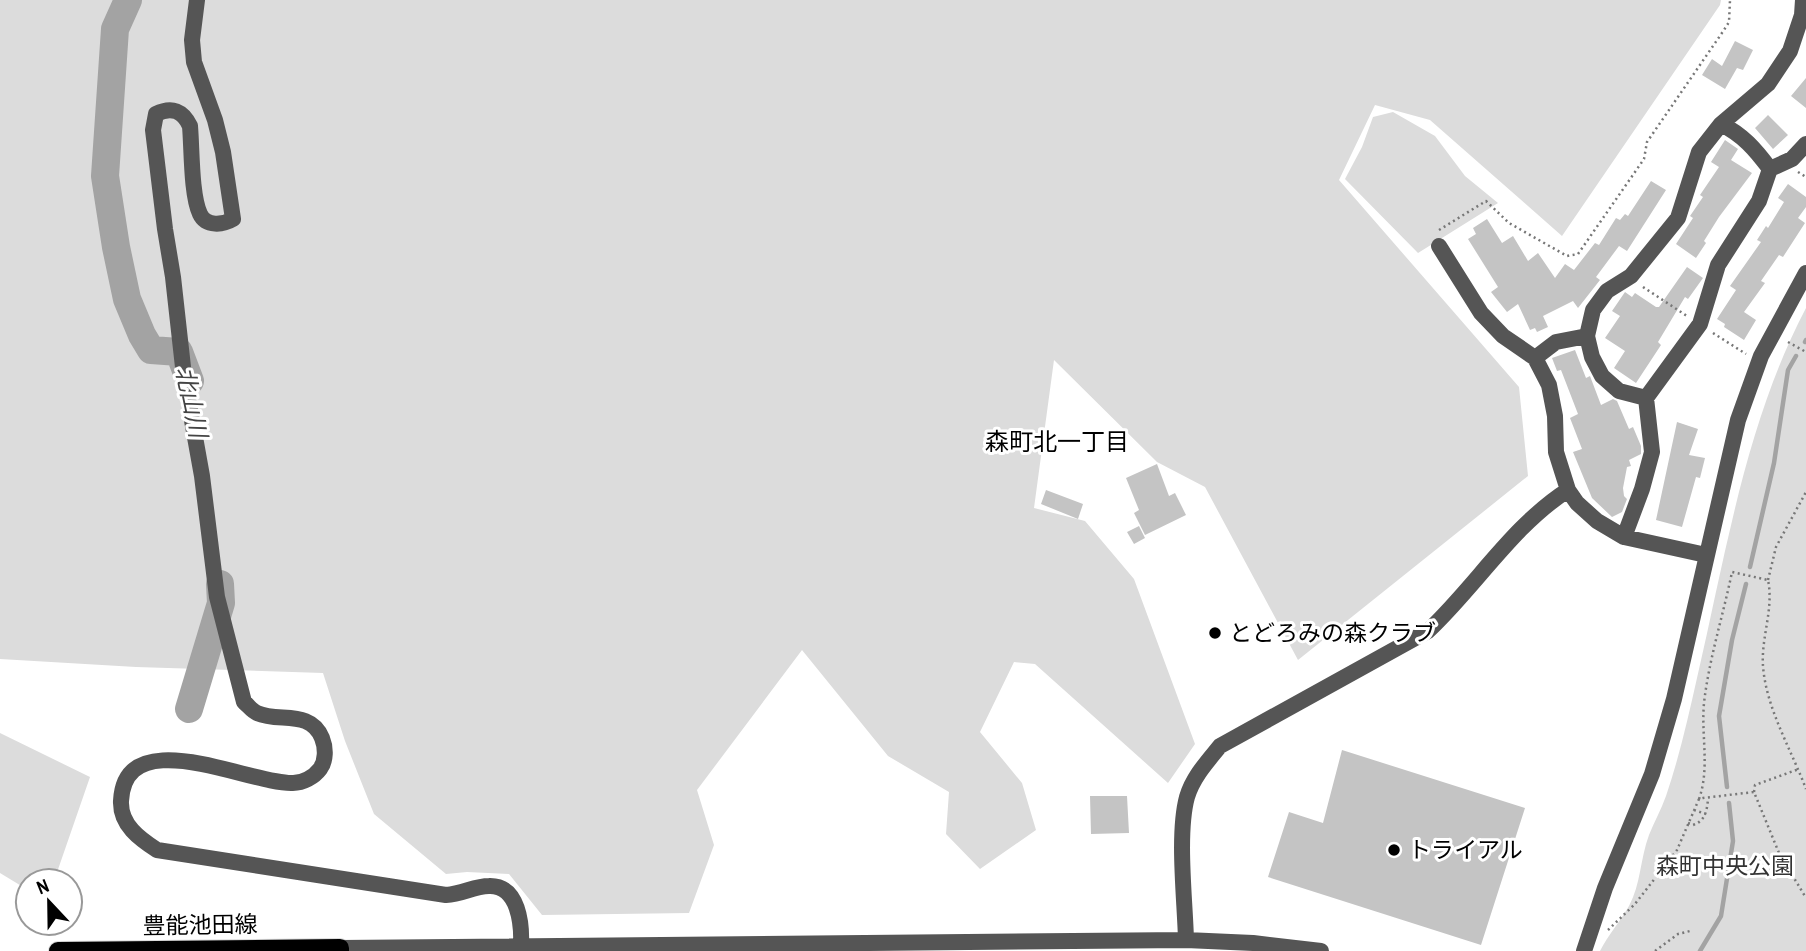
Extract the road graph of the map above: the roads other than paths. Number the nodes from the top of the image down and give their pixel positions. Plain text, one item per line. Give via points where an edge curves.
1 (197, 0) edge
2 (1803, 0) edge
3 (1721, 124) junction
4 (1806, 144) edge
5 (1770, 169) junction
6 (1439, 246) road end
7 (1806, 274) edge
8 (1587, 336) junction
9 (1535, 358) junction
10 (1646, 398) junction
11 (1568, 491) junction
12 (1624, 537) junction
13 (1706, 555) junction
14 (1186, 940) junction
15 (521, 946) junction
16 (340, 949) edge
17 (58, 951) edge
18 (1321, 951) edge
19 (1584, 951) edge

1 - 15 street via 194,62 220,141 233,219 225,224 208,223 201,216 186,117 166,109 156,114 153,130 217,597 244,702 257,713 312,724 326,752 323,766 312,777 294,783 188,761 149,762 134,771 126,784 121,802 125,820 137,837 157,850 446,895 492,885 506,892 517,906
2 - 3 street via 1790,51 1768,84
3 - 5 street via 1740,134
3 - 8 street via 1699,152 1678,218 1631,275 1607,291 1593,310
4 - 5 street via 1792,159
5 - 10 street via 1759,201 1718,265 1700,324
6 - 9 street via 1481,313 1503,336
7 - 13 street via 1760,356 1738,420
8 - 9 street via 1556,342
8 - 10 street via 1602,376 1619,391
9 - 11 street via 1549,385 1556,452
10 - 12 street via 1652,452
11 - 12 street via 1597,522
11 - 14 street via 1528,521 1428,631 1220,746 1201,768 1182,825
12 - 13 street
13 - 19 street via 1652,774
14 - 15 street
14 - 18 street
15 - 16 street
16 - 17 main road, 豊能池田線

